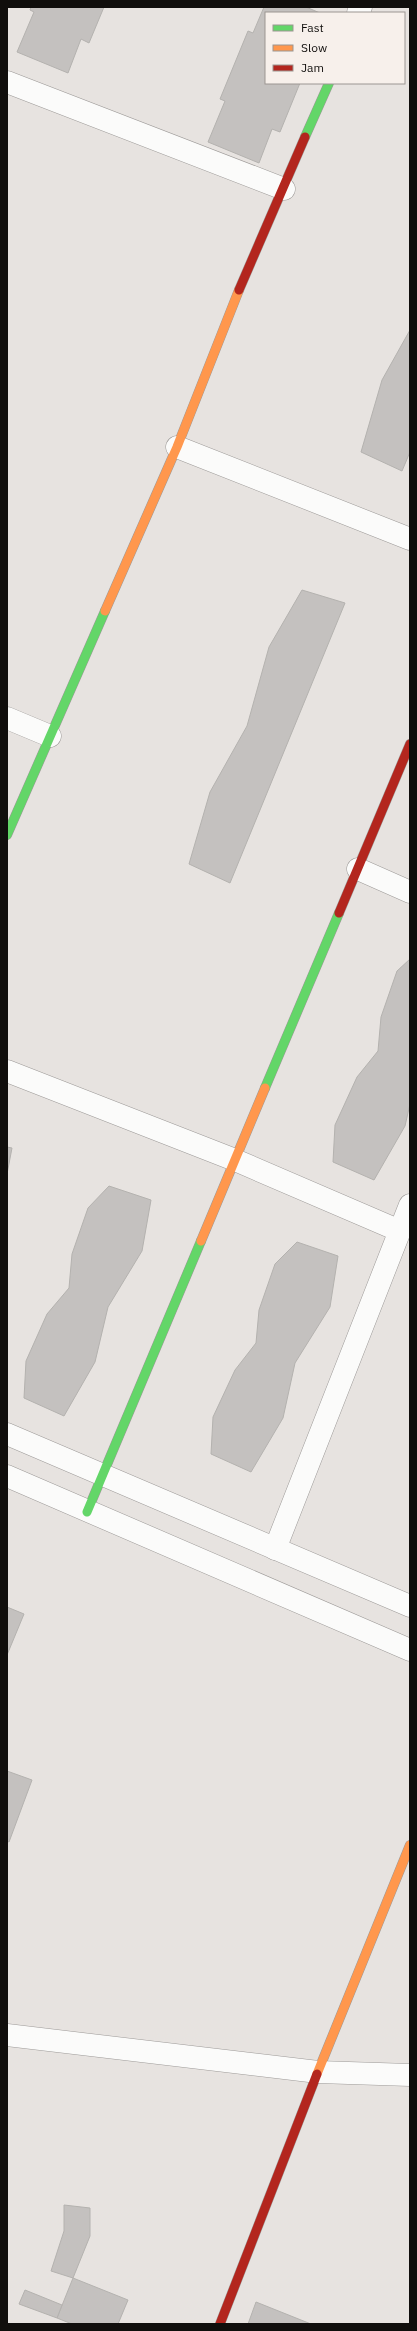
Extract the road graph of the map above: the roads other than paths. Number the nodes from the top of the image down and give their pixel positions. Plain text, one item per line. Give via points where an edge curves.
1 (7, 82) edge
2 (329, 84) edge
3 (284, 189) junction
4 (177, 447) junction
5 (410, 539) edge
6 (7, 718) edge
7 (50, 736) junction
8 (410, 744) edge
9 (7, 835) edge
10 (358, 869) junction
11 (410, 892) edge
12 (7, 1071) edge
13 (235, 1160) junction
14 (410, 1204) edge
15 (400, 1231) junction
16 (7, 1434) edge
17 (7, 1476) edge
18 (103, 1476) junction
19 (87, 1512) junction
20 (275, 1549) junction
21 (410, 1606) edge
22 (410, 1650) edge
23 (410, 1845) edge
24 (7, 2035) edge
25 (318, 2072) junction
26 (410, 2076) edge
27 (220, 2324) edge

1 - 3 street
2 - 3 street
3 - 4 street via 235,299
4 - 5 street
4 - 7 street
6 - 7 street
7 - 9 street
8 - 10 street
10 - 11 street
10 - 13 street
12 - 13 street
13 - 15 street
13 - 18 street
14 - 15 street
15 - 20 street
16 - 18 street
17 - 19 street
18 - 19 street
18 - 20 street
19 - 22 street
20 - 21 street
23 - 25 street
24 - 25 street
25 - 26 street
25 - 27 street

